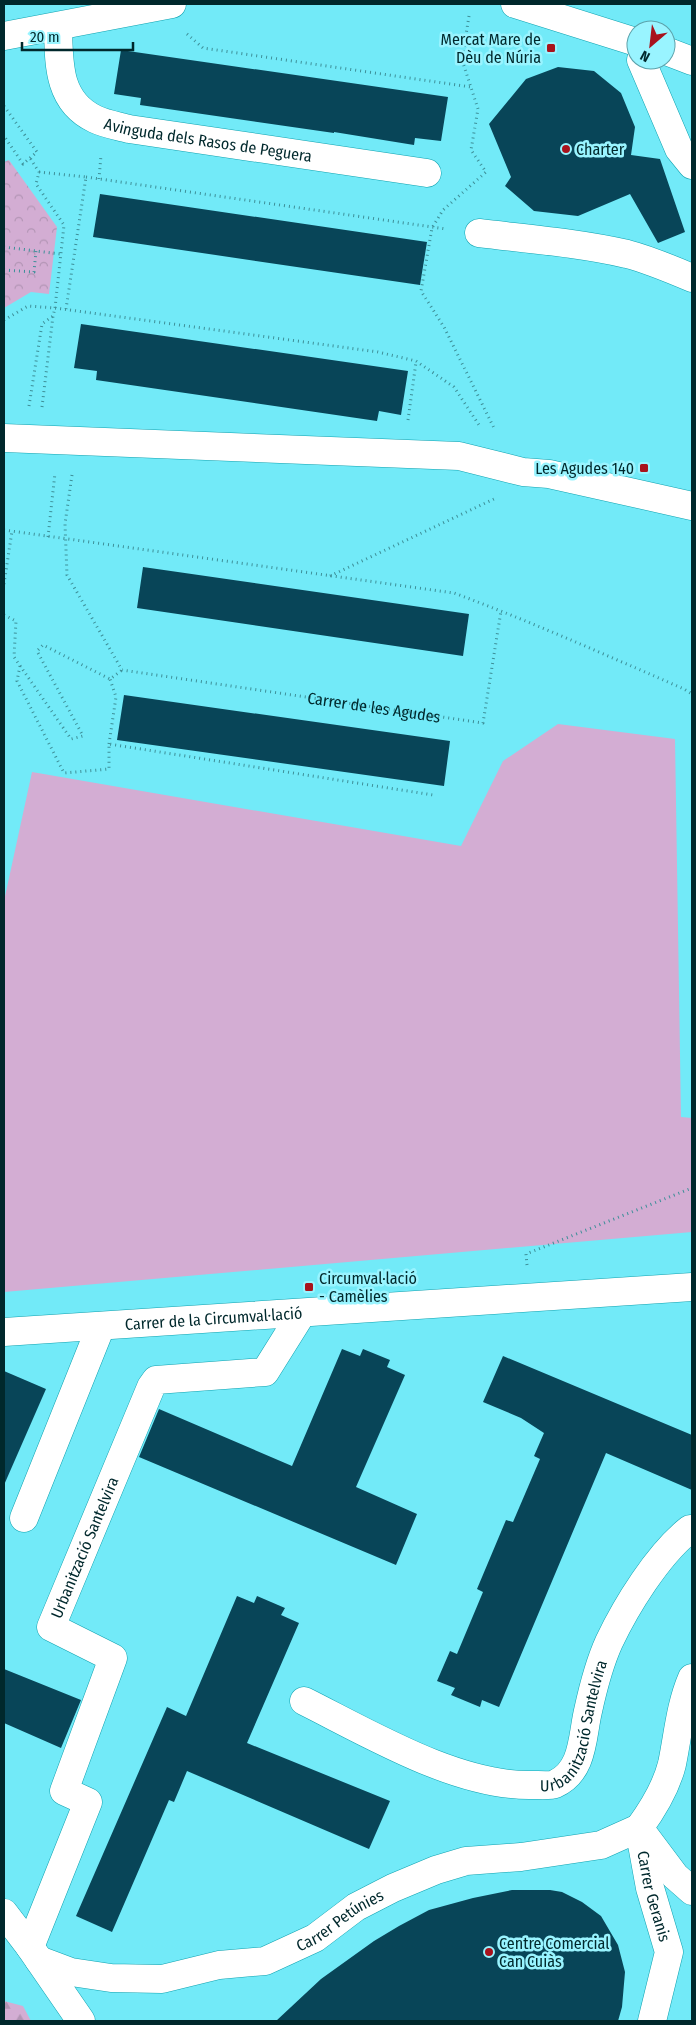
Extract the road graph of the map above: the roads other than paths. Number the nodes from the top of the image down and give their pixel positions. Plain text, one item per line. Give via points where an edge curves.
1 (172, 4) edge
2 (515, 4) edge
3 (58, 27) junction
4 (4, 36) edge
5 (626, 44) edge
6 (676, 55) edge
7 (692, 61) edge
8 (646, 70) edge
9 (692, 165) edge
10 (427, 173) dead end
11 (479, 233) dead end
12 (692, 278) edge
13 (4, 438) edge
14 (692, 506) edge
15 (692, 1287) edge
16 (302, 1313) junction
17 (101, 1326) junction
18 (4, 1332) edge
19 (24, 1518) dead end
20 (692, 1529) edge
21 (692, 1678) edge
22 (304, 1701) dead end
23 (639, 1828) junction
24 (692, 1891) edge
25 (4, 1913) edge
26 (34, 1953) junction
27 (81, 2021) edge
28 (652, 2021) edge

1 - 3 street
2 - 5 street
3 - 4 street
3 - 10 street, Avinguda dels Rasos de Peguera via 59,72 80,109 94,119 129,129
6 - 7 street
8 - 9 street via 679,149
11 - 12 street via 628,254
13 - 14 street via 459,456
15 - 16 street, Carrer de la Circumval·lació
16 - 17 street, Carrer de la Circumval·lació
16 - 26 street, Urbanització Santelvira via 265,1372 156,1380 50,1627 113,1658 64,1791 88,1802
17 - 18 street, Carrer de la Circumval·lació
17 - 19 street
20 - 22 street, Urbanització Santelvira via 677,1539 631,1601 609,1642 598,1672 578,1760 570,1772 555,1784 520,1785 457,1772 418,1758
21 - 23 street via 684,1695 671,1766 656,1805
23 - 24 street via 675,1876
23 - 26 street, Carrer Petúnies via 601,1845 521,1858 466,1861 436,1870 356,1907 315,1938 265,1961 219,1965 162,1979 111,1978 71,1972
23 - 28 street, Carrer Geranis via 650,1888 669,1952
25 - 26 street
26 - 27 street

